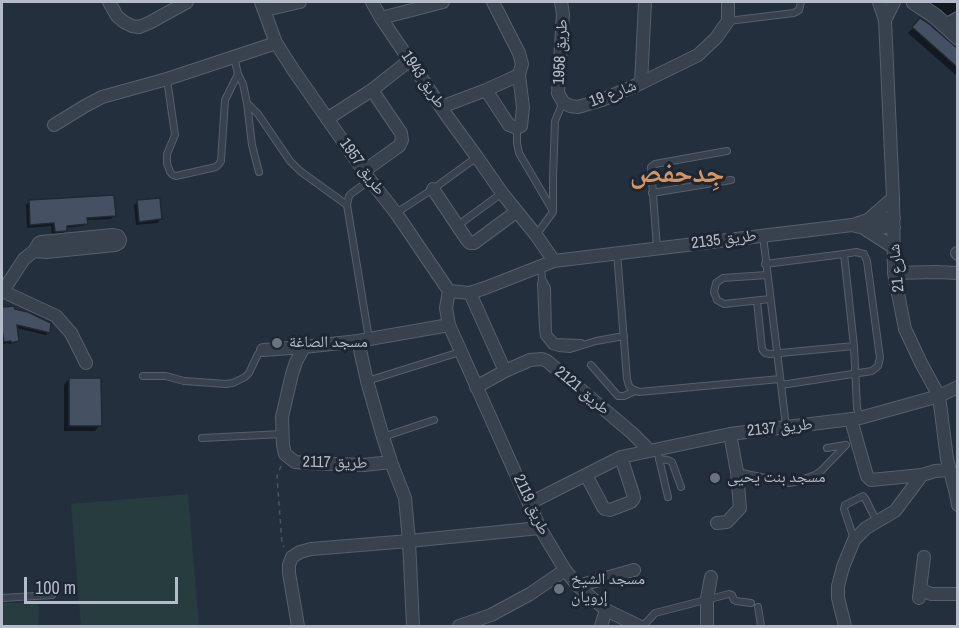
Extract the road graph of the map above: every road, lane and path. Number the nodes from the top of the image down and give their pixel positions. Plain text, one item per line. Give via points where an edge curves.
1 (109, 2) edge
2 (187, 2) edge
3 (300, 2) edge
4 (372, 2) edge
5 (443, 2) edge
6 (493, 2) edge
7 (561, 2) edge
8 (645, 2) edge
9 (728, 2) edge
10 (801, 2) edge
11 (879, 2) edge
12 (894, 2) edge
13 (914, 2) edge
14 (925, 2) edge
15 (263, 6) edge
16 (381, 18) junction
17 (885, 20) junction
18 (946, 20) edge
19 (728, 21) junction
20 (957, 37) edge
21 (276, 43) junction
22 (234, 57) junction
23 (410, 60) junction
24 (238, 74) junction
25 (519, 75) junction
26 (167, 80) junction
27 (641, 83) junction
28 (372, 90) junction
29 (486, 90) junction
30 (563, 102) junction
31 (247, 103) junction
32 (441, 106) junction
33 (327, 119) junction
34 (54, 125) dead end
35 (517, 128) junction
36 (727, 151) dead end
37 (477, 157) junction
38 (259, 172) dead end
39 (367, 176) junction
40 (731, 180) dead end
41 (433, 189) junction
42 (652, 193) junction
43 (501, 194) junction
44 (893, 198) junction
45 (347, 205) junction
46 (516, 212) junction
47 (553, 212) junction
48 (396, 213) junction
49 (894, 223) junction
50 (861, 225) junction
51 (457, 226) junction
52 (536, 235) junction
53 (763, 236) junction
54 (893, 246) junction
55 (657, 248) junction
56 (34, 251) junction
57 (617, 253) junction
58 (844, 254) junction
59 (554, 261) junction
60 (765, 264) junction
61 (542, 273) junction
62 (894, 273) junction
63 (957, 273) edge
64 (767, 275) junction
65 (2, 291) edge
66 (449, 291) junction
67 (470, 293) junction
68 (770, 298) junction
69 (757, 301) junction
70 (449, 325) junction
71 (624, 336) junction
72 (363, 340) junction
73 (854, 346) junction
74 (304, 347) junction
75 (263, 350) joint
76 (460, 352) junction
77 (777, 353) junction
78 (86, 363) dead end
79 (591, 365) dead end
80 (505, 371) junction
81 (856, 374) junction
82 (143, 376) dead end
83 (367, 381) junction
84 (781, 382) junction
85 (476, 387) junction
86 (957, 387) edge
87 (635, 391) junction
88 (939, 396) junction
89 (856, 419) junction
90 (434, 420) dead end
91 (786, 426) junction
92 (283, 434) junction
93 (730, 434) junction
94 (383, 437) junction
95 (201, 438) dead end
96 (852, 444) junction
97 (827, 448) dead end
98 (656, 453) junction
99 (285, 454) junction
100 (621, 457) junction
101 (391, 462) junction
102 (951, 462) edge
103 (737, 472) junction
104 (586, 475) junction
105 (922, 475) junction
106 (681, 487) dead end
107 (668, 497) dead end
108 (957, 498) edge
109 (530, 503) junction
110 (877, 522) junction
111 (717, 523) dead end
112 (540, 528) junction
113 (854, 540) junction
114 (409, 541) junction
115 (292, 557) junction
116 (924, 557) dead end
117 (565, 570) junction
118 (634, 570) dead end
119 (711, 577) dead end
120 (578, 586) junction
121 (957, 594) edge
122 (52, 595) dead end
123 (2, 598) edge
124 (707, 600) junction
125 (751, 603) dead end
126 (758, 607) dead end
127 (606, 610) junction
128 (492, 621) edge
129 (298, 627) edge
130 (413, 627) edge
131 (459, 627) edge
132 (601, 627) edge
133 (641, 627) edge
134 (707, 627) edge
135 (761, 627) edge
136 (844, 627) edge

1 - 2 street via 124,22 139,27
3 - 15 street
4 - 16 street, طريق 1943
5 - 16 street
6 - 25 street via 519,53
7 - 30 street, طريق 1958 via 558,93
8 - 27 street
9 - 19 street
10 - 19 lane via 794,13
11 - 17 street, شارع 21
12 - 17 street, شارع 21
13 - 18 street
14 - 18 street
15 - 21 street, طريق 1957
16 - 23 street, طريق 1943
17 - 44 street, شارع 21
18 - 20 street
19 - 27 street, شارع 19 via 698,55
21 - 22 street
21 - 33 street, طريق 1957
22 - 24 lane
22 - 26 street
23 - 28 street
23 - 32 street, طريق 1943
24 - 26 lane via 225,100 221,161 216,167 176,176 167,162 175,135
24 - 31 lane
25 - 29 street
25 - 35 street via 523,106 522,122
26 - 34 street via 102,97
27 - 30 street, شارع 19 via 578,107
28 - 33 street
28 - 39 street via 402,140
29 - 32 street
29 - 35 street via 509,125
30 - 47 lane via 555,121
31 - 38 lane
31 - 45 lane via 290,161
32 - 37 street, طريق 1943
33 - 39 street, طريق 1957
35 - 47 lane via 519,153
36 - 42 lane via 653,165
37 - 41 lane
37 - 43 street, طريق 1943
39 - 45 lane via 349,196
39 - 48 street, طريق 1957
40 - 42 lane
41 - 48 lane
41 - 51 street
42 - 55 lane
43 - 46 street, طريق 1943
43 - 51 lane
44 - 49 street, شارع 21
44 - 50 street
45 - 72 lane
46 - 51 street via 474,243
46 - 52 street, طريق 1943
47 - 52 lane
48 - 66 street, طريق 1957
49 - 50 street, طريق 2135
49 - 54 street, شارع 21
50 - 53 street, طريق 2135
50 - 54 street
52 - 59 street, طريق 1943
53 - 55 street, طريق 2135
53 - 60 lane
54 - 62 street, شارع 21
55 - 57 street, طريق 2135
56 - 56 street via 41,242 113,235 120,240 115,245
56 - 65 street
57 - 59 street, طريق 2135
57 - 71 lane
58 - 60 lane
58 - 73 lane
58 - 81 lane via 859,252 866,256 880,358 876,369
59 - 61 street
60 - 64 lane
61 - 67 street
61 - 71 lane via 543,329 552,346 570,349
62 - 63 street
62 - 88 street, شارع 21 via 905,329
64 - 68 lane
64 - 69 lane via 723,278 714,288 720,303
65 - 78 street via 56,316 71,333
66 - 67 street
66 - 70 street, طريق 2119
67 - 80 street
68 - 69 lane
68 - 77 lane
69 - 77 lane via 762,351
70 - 72 street
70 - 76 street, طريق 2119
71 - 87 lane via 628,383
72 - 74 street
72 - 83 street, طريق 2117
73 - 77 lane
73 - 81 lane
74 - 75 street
74 - 92 street, طريق 2117 via 286,398
75 - 82 lane via 245,378 233,383
76 - 83 lane
76 - 85 street, طريق 2119
77 - 84 lane
79 - 87 lane via 618,396
80 - 85 street, طريق 2121
80 - 98 street, طريق 2121 via 537,358 547,361
81 - 84 lane
81 - 89 lane
83 - 94 street, طريق 2117
84 - 87 lane
84 - 91 lane
85 - 109 street, طريق 2119
86 - 88 street, طريق 2137
88 - 89 street, طريق 2137
88 - 102 street, شارع 21
89 - 91 street, طريق 2137
89 - 96 street
90 - 94 lane
91 - 93 street, طريق 2137
92 - 95 lane
92 - 99 street, طريق 2117
93 - 98 street, طريق 2137
93 - 103 street
94 - 101 street, طريق 2117
96 - 97 lane
96 - 103 lane via 821,471 798,481 789,483
96 - 105 street via 871,480
98 - 100 street, طريق 2137
98 - 106 lane via 672,462
98 - 107 lane
99 - 101 street, طريق 2117 via 295,462 307,464
99 - 115 path via 277,476 282,544
100 - 104 street, طريق 2137
100 - 104 street via 634,498 631,502 605,509
101 - 114 street, طريق 2117 via 405,498
102 - 105 street
102 - 108 street, شارع 21
103 - 111 street via 740,508 727,522
104 - 109 street, طريق 2137
105 - 110 street via 895,511
109 - 112 street, طريق 2119
110 - 113 street
110 - 113 lane via 863,496 845,505
112 - 114 street
112 - 117 street, طريق 2119
113 - 136 street via 838,586
114 - 115 street via 311,549
114 - 130 street, طريق 2117
115 - 129 street via 289,573
116 - 121 street via 920,593
117 - 120 street, طريق 2119
117 - 128 street
118 - 120 street
119 - 124 street
120 - 127 street, طريق 2119
122 - 123 lane
124 - 125 lane via 729,594 736,601
124 - 133 lane via 655,613
124 - 134 street
126 - 135 lane
127 - 132 street
127 - 133 street, طريق 2119
128 - 131 street

